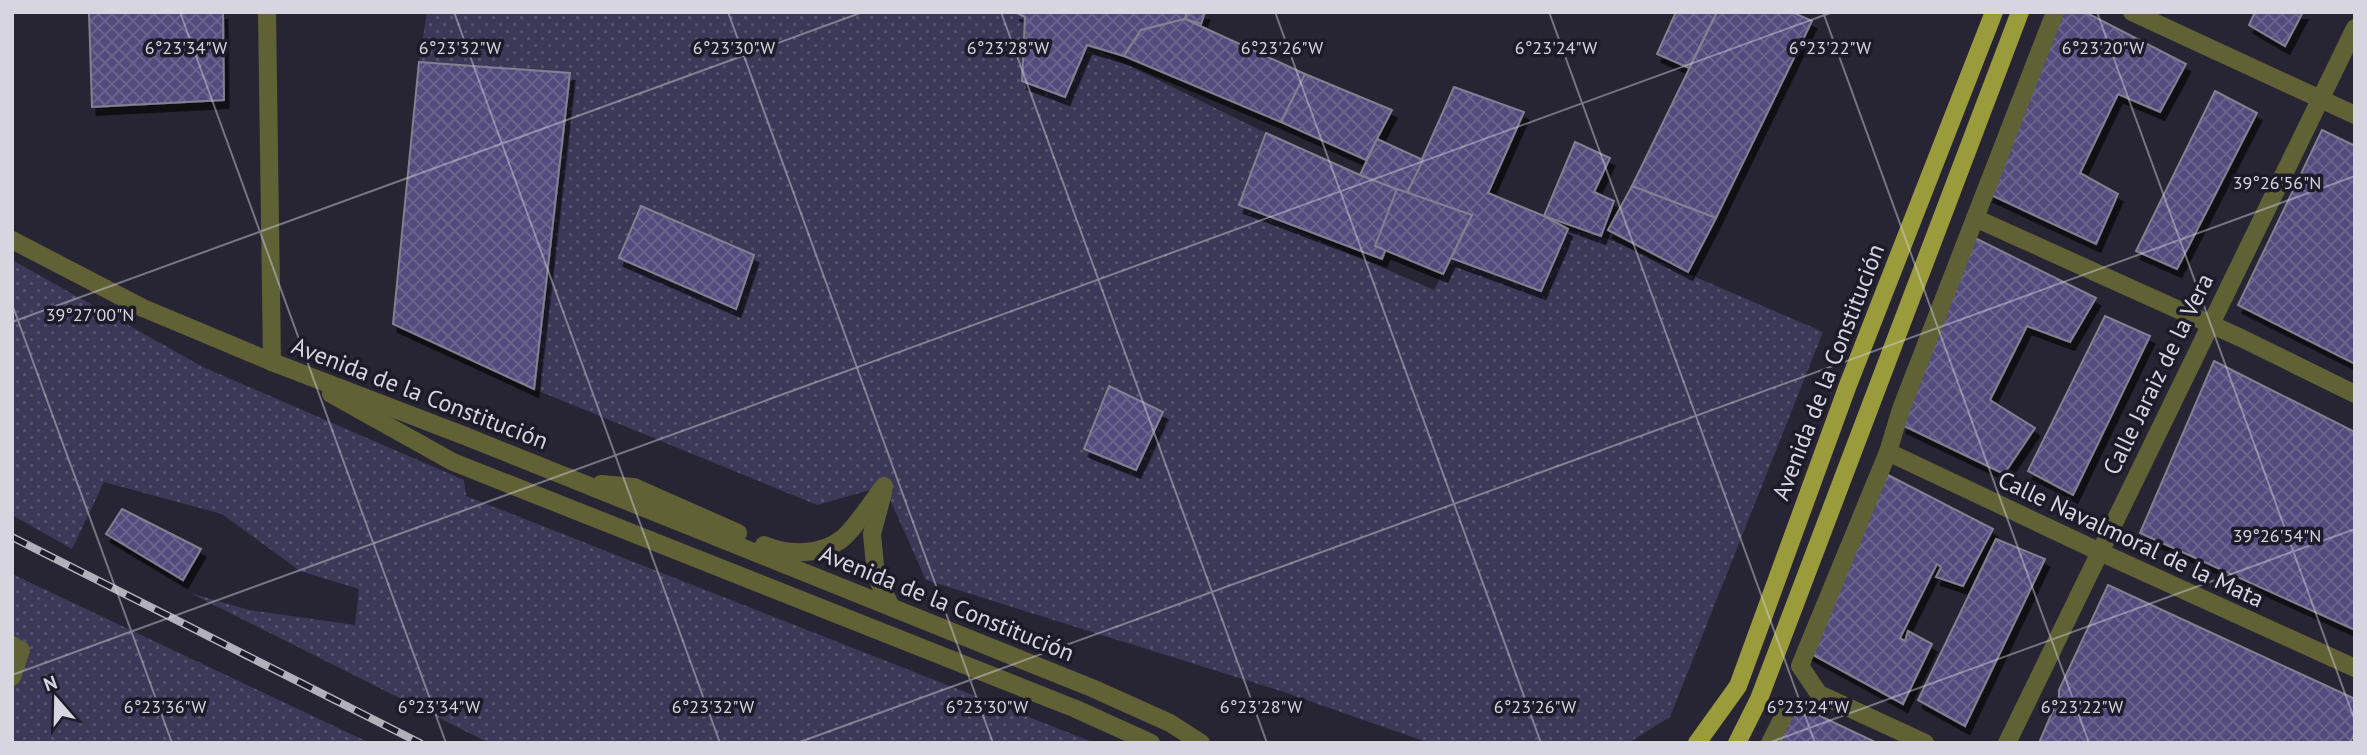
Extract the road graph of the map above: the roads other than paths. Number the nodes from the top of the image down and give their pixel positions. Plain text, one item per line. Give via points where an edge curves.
1 (267, 12) edge
2 (1994, 12) edge
3 (2020, 12) edge
4 (2055, 12) edge
5 (2132, 12) edge
6 (2355, 28) edge
7 (2320, 99) junction
8 (2355, 115) edge
9 (1975, 218) junction
10 (12, 240) edge
11 (2209, 325) junction
12 (272, 362) junction
13 (2355, 394) edge
14 (1888, 452) junction
15 (575, 481) junction
16 (2100, 552) junction
17 (891, 607) junction
18 (12, 645) edge
19 (2355, 668) edge
20 (12, 677) edge
21 (1784, 713) dead end
22 (1151, 743) edge
23 (1201, 743) edge
24 (1697, 743) edge
25 (1737, 743) edge
26 (1770, 743) edge
27 (1925, 743) edge
28 (2007, 743) edge

1 - 12 street
2 - 24 main road, Avenida de la Constitución via 1853,372 1738,686
3 - 25 main road via 1759,699
4 - 9 street
5 - 7 street
6 - 7 street, Calle Jaraiz de la Vera
7 - 8 street
7 - 11 street, Calle Jaraiz de la Vera
9 - 11 street
9 - 14 street
10 - 12 street via 143,308
11 - 13 street
11 - 16 street, Calle Jaraiz de la Vera
12 - 15 street, Avenida de la Constitución
12 - 22 street, Avenida de la Constitución via 453,461
14 - 16 street, Calle Navalmoral de la Mata
14 - 27 street via 1800,666 1819,694
15 - 17 street, Avenida de la Constitución
15 - 17 street via 634,487 780,552 814,551 842,538 884,486 872,534 877,576
16 - 19 street, Calle Navalmoral de la Mata
16 - 28 street, Calle Jaraiz de la Vera
17 - 23 street, Avenida de la Constitución via 1092,688 1170,723
18 - 20 street via 21,650
21 - 26 street

